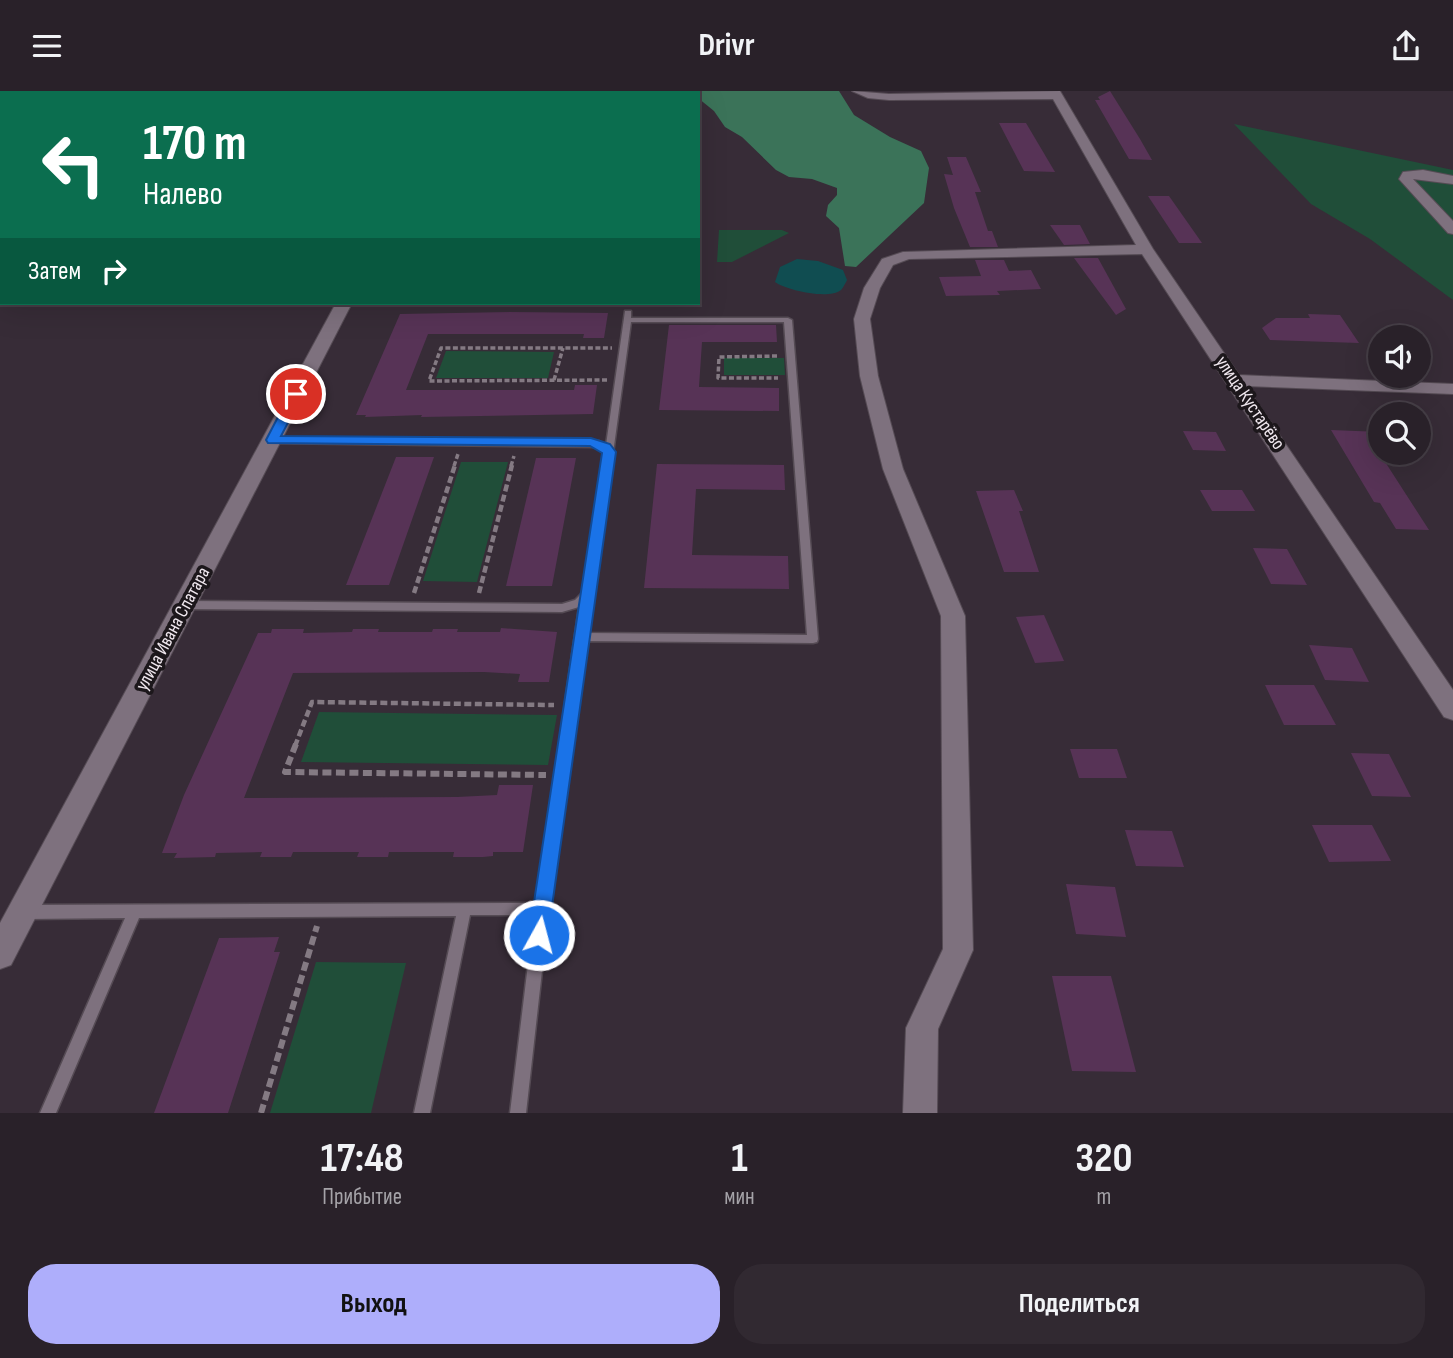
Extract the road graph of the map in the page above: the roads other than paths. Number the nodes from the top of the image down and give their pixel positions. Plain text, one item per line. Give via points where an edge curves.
1 (858, 91) edge
2 (1055, 93) edge
3 (1453, 180) edge
4 (1453, 230) edge
5 (1146, 249) junction
6 (343, 305) edge
7 (630, 305) edge
8 (627, 320) junction
9 (1236, 380) junction
10 (1453, 389) edge
11 (272, 440) junction
12 (609, 452) junction
13 (586, 597) junction
14 (186, 605) junction
15 (580, 638) junction
16 (1453, 710) edge
17 (464, 909) junction
18 (542, 909) junction
19 (135, 911) junction
20 (23, 912) junction
21 (0, 954) edge
22 (48, 1113) edge
23 (422, 1113) edge
24 (518, 1113) edge
25 (920, 1113) edge

1 - 2 street via 889,97
2 - 5 street, улица Кустарёво
3 - 4 street via 1423,174 1408,175 1406,180
5 - 9 street, улица Кустарёво
5 - 25 street via 908,255 887,262 862,319 869,376 893,469 953,616 958,950 922,1028
6 - 11 street, улица Ивана Спатара
7 - 8 lane
8 - 12 lane
8 - 15 lane via 788,320 813,639
9 - 10 street
9 - 16 street, улица Кустарёво
11 - 12 lane via 591,442
11 - 14 street, улица Ивана Спатара
12 - 13 lane
13 - 14 lane via 562,608
13 - 15 lane
14 - 20 street, улица Ивана Спатара
15 - 18 lane
17 - 18 lane
17 - 19 lane
17 - 23 lane
18 - 24 lane
19 - 20 lane
19 - 22 lane
20 - 21 street, улица Ивана Спатара

